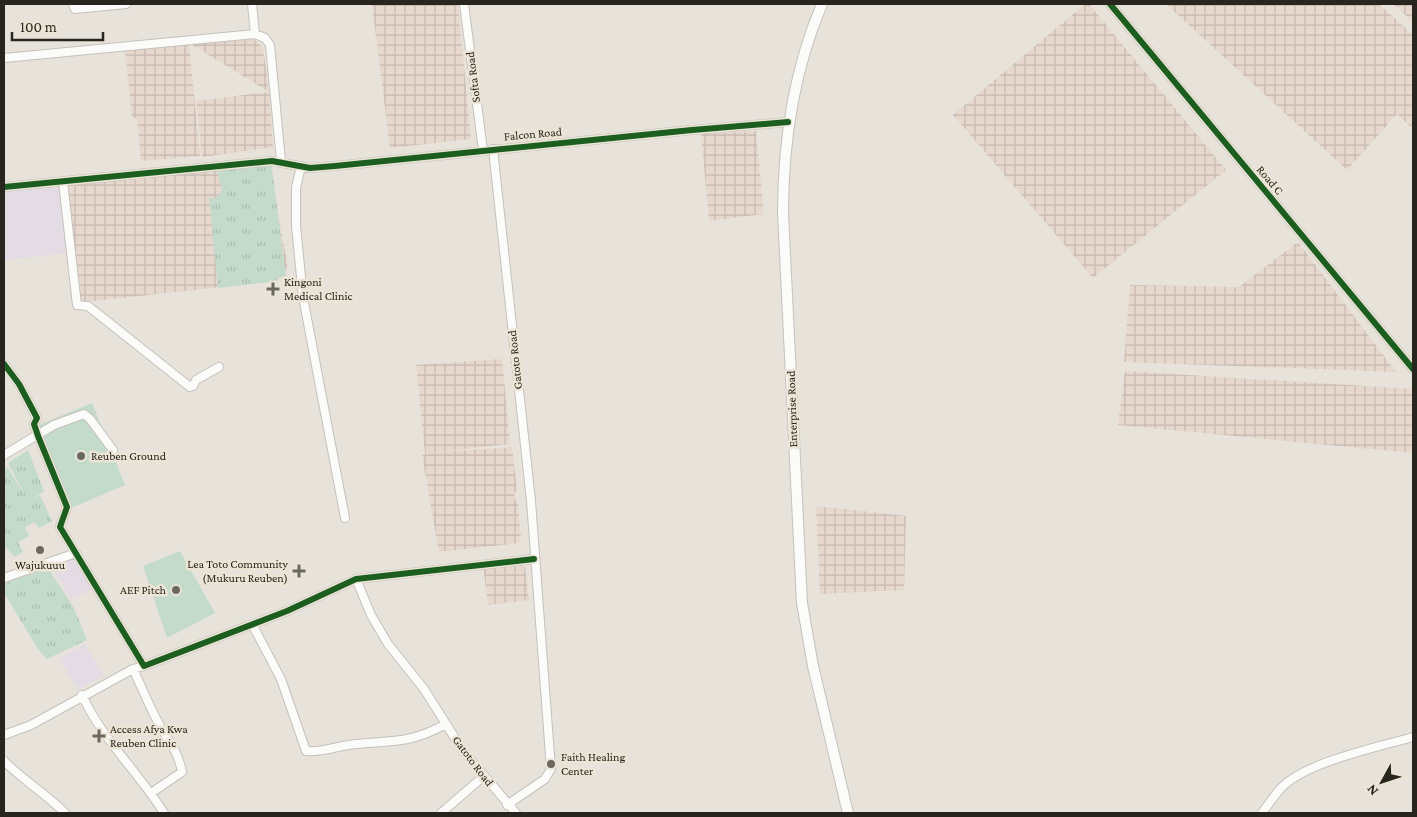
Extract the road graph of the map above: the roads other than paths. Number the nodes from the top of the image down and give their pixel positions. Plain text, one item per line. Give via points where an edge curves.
1 (72, 4) edge
2 (126, 4) edge
3 (252, 4) edge
4 (464, 4) edge
5 (822, 4) edge
6 (1110, 4) edge
7 (255, 34) junction
8 (4, 58) edge
9 (788, 122) junction
10 (493, 149) junction
11 (483, 150) junction
12 (281, 162) junction
13 (301, 166) junction
14 (63, 182) junction
15 (4, 187) edge
16 (4, 364) edge
17 (219, 367) dead end
18 (1413, 369) edge
19 (38, 436) junction
20 (113, 450) dead end
21 (4, 455) edge
22 (345, 518) dead end
23 (76, 553) junction
24 (534, 559) junction
25 (4, 578) edge
26 (356, 579) junction
27 (252, 624) junction
28 (144, 666) junction
29 (133, 669) junction
30 (82, 696) junction
31 (446, 724) junction
32 (4, 735) edge
33 (1413, 737) edge
34 (4, 761) edge
35 (484, 776) junction
36 (151, 793) junction
37 (507, 805) junction
38 (66, 813) edge
39 (164, 813) edge
40 (440, 813) edge
41 (516, 813) edge
42 (848, 813) edge
43 (1262, 813) edge

1 - 2 street via 75,9
3 - 7 street
4 - 11 street, Softa Road
5 - 9 main road, Enterprise Road via 808,43
6 - 18 street, Road C
7 - 8 street
7 - 12 street via 265,38 270,45
9 - 10 street, Falcon Road
9 - 42 main road, Enterprise Road via 783,213 802,603
10 - 11 street, Falcon Road
10 - 24 street, Gatoto Road via 531,501
11 - 13 street, Falcon Road via 336,166
12 - 13 street, Falcon Road
12 - 14 street, Falcon Road
13 - 22 street via 296,180 296,226 303,297
14 - 15 street, Falcon Road
14 - 17 street via 77,305 88,306 190,387
16 - 19 street via 37,418 34,424
19 - 20 street via 54,425 84,414
19 - 21 street
19 - 23 street via 66,508 60,527
23 - 25 street
23 - 28 street
24 - 26 street
24 - 37 street, Gatoto Road via 551,768 545,779
26 - 27 street
26 - 31 street, Gatoto Road via 388,644 424,689
27 - 28 street
27 - 31 street via 281,679 306,751 410,740
28 - 29 street
29 - 30 street
29 - 36 street via 159,724 175,749 182,772
30 - 32 street via 31,725
30 - 36 street via 94,720
31 - 35 street, Gatoto Road
33 - 43 street via 1316,767 1294,778
34 - 38 street
35 - 37 street, Gatoto Road
35 - 40 street
36 - 39 street
37 - 41 street, Gatoto Road

